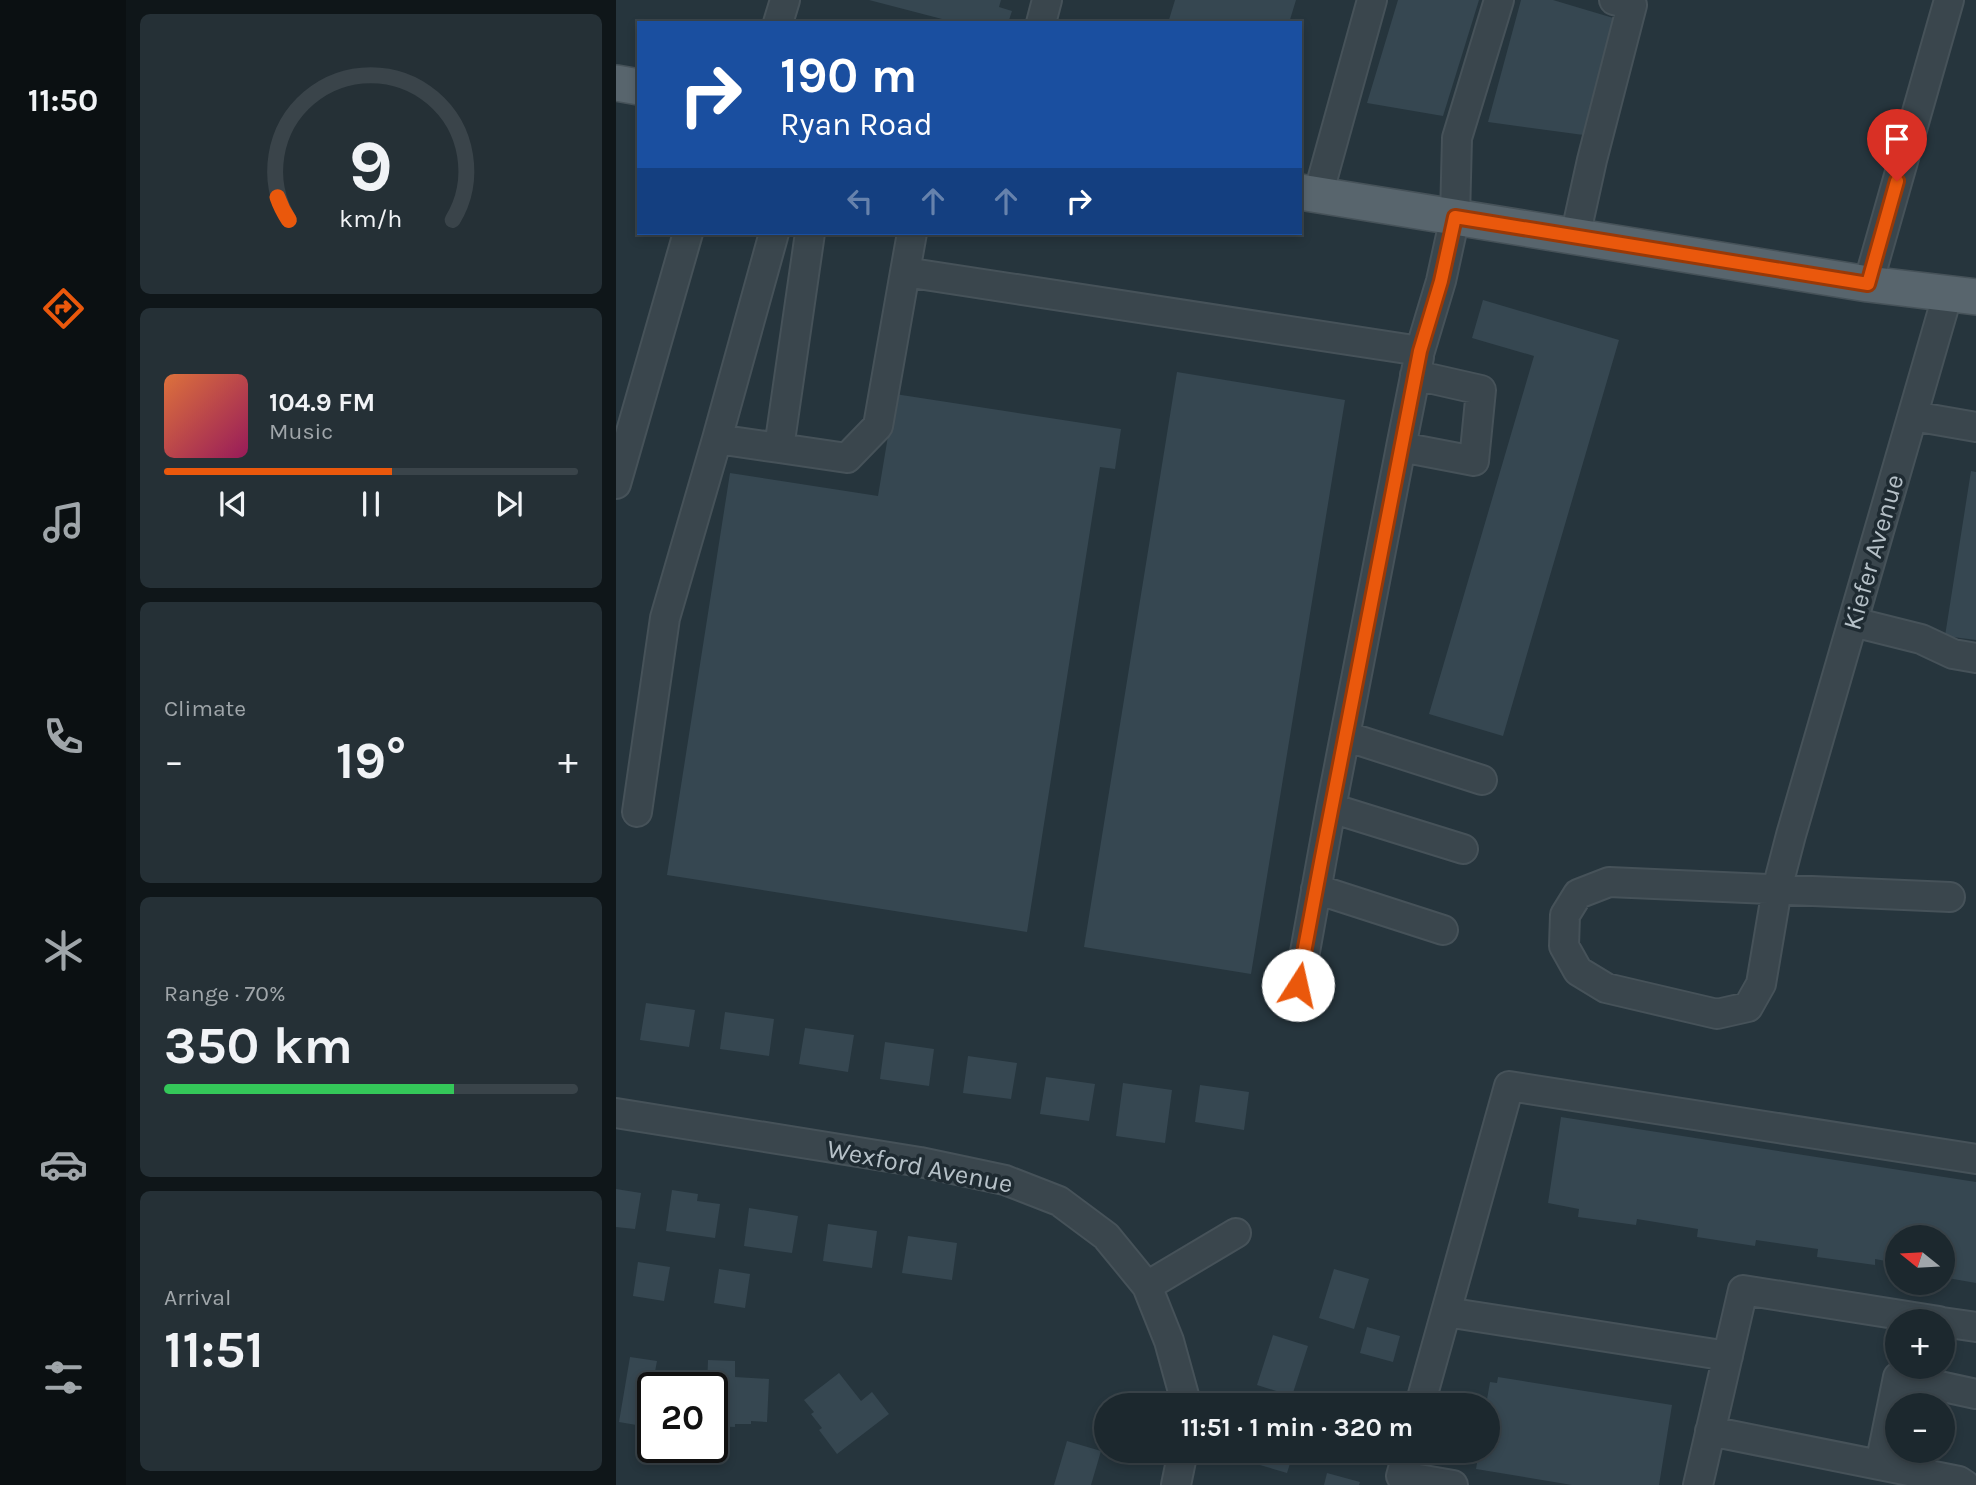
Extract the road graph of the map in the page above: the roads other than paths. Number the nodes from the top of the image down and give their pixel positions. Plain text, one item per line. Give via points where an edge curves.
1 (785, 0) edge
2 (1047, 0) edge
3 (1372, 0) edge
4 (1499, 0) edge
5 (1615, 0) edge
6 (1949, 0) edge
7 (779, 21) edge
8 (1042, 21) edge
9 (616, 83) edge
10 (637, 87) edge
11 (1309, 194) edge
12 (1455, 217) junction
13 (687, 235) edge
14 (773, 235) edge
15 (810, 235) edge
16 (912, 235) edge
17 (1575, 237) junction
18 (905, 272) junction
19 (1868, 284) junction
20 (1962, 295) edge
21 (1418, 363) junction
22 (1913, 416) junction
23 (1976, 427) edge
24 (717, 439) junction
25 (1401, 447) junction
26 (779, 448) junction
27 (616, 484) edge
28 (1853, 622) junction
29 (1976, 658) edge
30 (1345, 736) junction
31 (1482, 780) dead end
32 (1331, 808) junction
33 (637, 812) dead end
34 (1463, 849) dead end
35 (1315, 889) junction
36 (1777, 890) junction
37 (1950, 897) dead end
38 (1443, 930) dead end
39 (1298, 985) dead end
40 (616, 1114) edge
41 (1976, 1160) edge
42 (1236, 1233) dead end
43 (1147, 1286) junction
44 (1446, 1312) junction
45 (1885, 1313) edge
46 (1955, 1324) edge
47 (1976, 1327) edge
48 (1728, 1356) junction
49 (1183, 1393) edge
50 (1423, 1393) edge
51 (1976, 1394) edge
52 (1710, 1431) junction
53 (1181, 1463) edge
54 (1405, 1463) edge
55 (1880, 1465) junction
56 (1176, 1485) edge
57 (1453, 1485) edge
58 (1698, 1485) edge
59 (1965, 1485) edge

1 - 7 street
2 - 8 street
3 - 11 street
4 - 12 street via 1457,138
5 - 17 street via 1632,5
6 - 19 street
9 - 10 main road
11 - 12 main road
12 - 17 main road
12 - 21 street
13 - 27 street
14 - 24 street
15 - 26 street
16 - 18 street
17 - 19 main road
18 - 21 street
18 - 26 street via 878,426 846,458
19 - 20 main road
20 - 22 street, Kiefer Avenue
21 - 25 street
21 - 25 street via 1481,390 1474,461
22 - 23 street
22 - 28 street, Kiefer Avenue
24 - 26 street
24 - 33 street via 665,618
25 - 30 street
28 - 29 street
28 - 36 street, Kiefer Avenue
30 - 31 street
30 - 32 street
32 - 34 street
32 - 35 street
35 - 38 street
35 - 39 street
36 - 36 street, Kiefer Avenue via 1609,882 1578,894 1565,915 1564,946 1578,971 1606,988 1717,1014 1748,1007 1761,984
36 - 37 street
40 - 43 street, Wexford Avenue via 920,1162 1005,1180 1059,1201 1107,1236
41 - 44 street via 1509,1086
42 - 43 street
43 - 49 street, Wexford Avenue
44 - 48 street
44 - 50 street
45 - 48 street via 1743,1290
46 - 47 street
48 - 52 street
51 - 55 street via 1898,1377
52 - 55 street
52 - 58 street
53 - 56 street
54 - 57 street via 1401,1476
55 - 59 street

